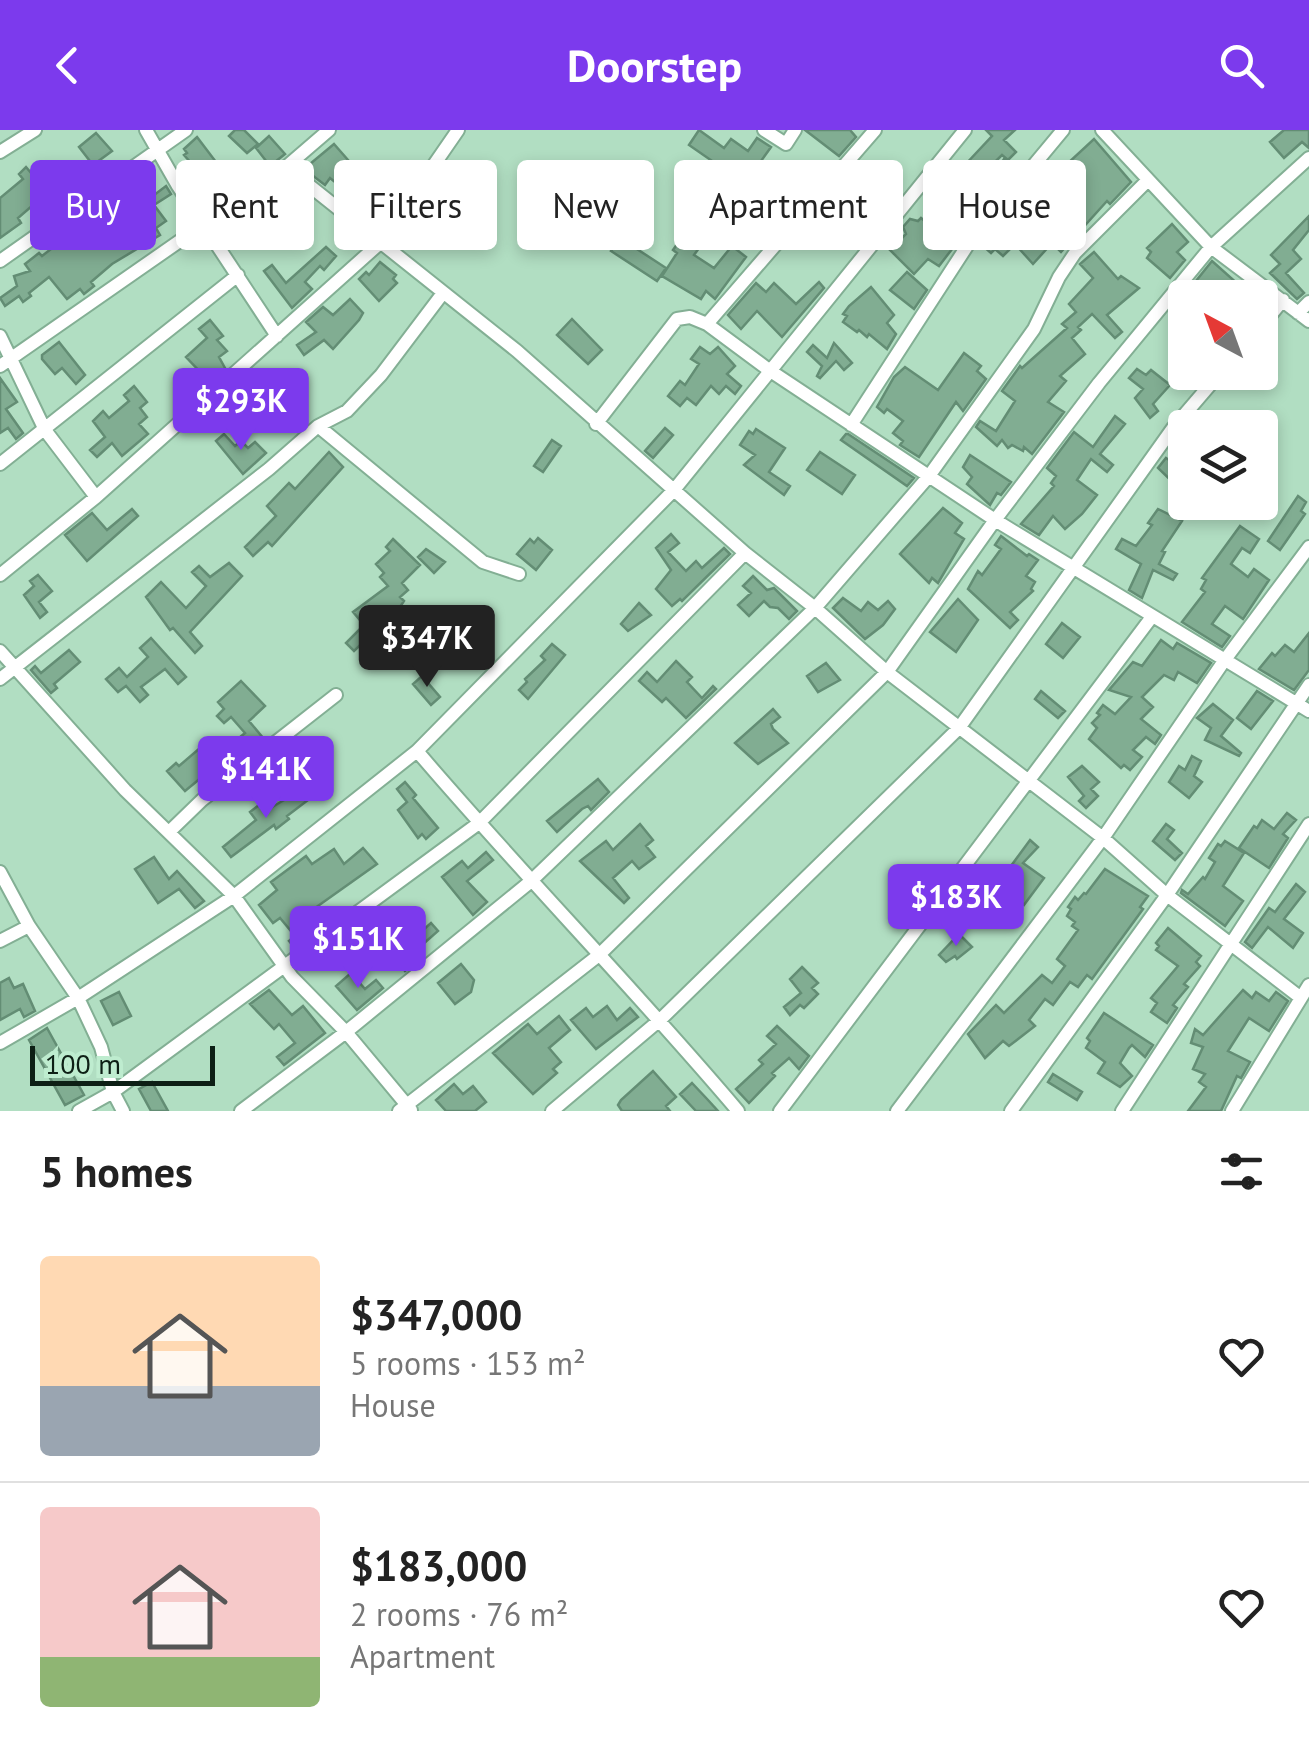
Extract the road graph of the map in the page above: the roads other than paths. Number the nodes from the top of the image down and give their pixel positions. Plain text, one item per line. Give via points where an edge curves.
1 (35, 130) edge
2 (146, 130) edge
3 (186, 130) edge
4 (328, 130) edge
5 (458, 130) edge
6 (764, 130) edge
7 (795, 130) edge
8 (875, 130) edge
9 (966, 130) edge
10 (1062, 130) edge
11 (1102, 130) edge
12 (0, 152) edge
13 (159, 152) junction
14 (1309, 158) edge
15 (294, 160) edge
16 (437, 160) edge
17 (176, 179) edge
18 (1147, 181) junction
19 (314, 190) edge
20 (334, 206) edge
21 (176, 242) edge
22 (1211, 247) junction
23 (221, 250) edge
24 (372, 250) edge
25 (389, 250) edge
26 (0, 261) edge
27 (238, 275) junction
28 (443, 293) junction
29 (1284, 300) junction
30 (1309, 302) edge
31 (1278, 307) edge
32 (1303, 317) edge
33 (707, 324) junction
34 (0, 336) edge
35 (278, 336) junction
36 (6, 362) edge
37 (769, 370) junction
38 (1206, 390) edge
39 (596, 424) junction
40 (851, 425) junction
41 (318, 426) junction
42 (44, 430) junction
43 (0, 464) edge
44 (928, 476) junction
45 (674, 490) junction
46 (96, 497) junction
47 (995, 520) junction
48 (1309, 547) edge
49 (745, 553) junction
50 (1074, 571) junction
51 (519, 574) dead end
52 (0, 575) edge
53 (815, 608) junction
54 (1151, 618) junction
55 (0, 651) edge
56 (1224, 661) junction
57 (15, 668) junction
58 (887, 672) junction
59 (0, 679) edge
60 (1309, 684) edge
61 (336, 695) dead end
62 (1295, 703) junction
63 (1309, 711) edge
64 (959, 728) junction
65 (417, 751) junction
66 (1026, 781) junction
67 (479, 824) junction
68 (1309, 824) edge
69 (170, 831) junction
70 (1103, 838) junction
71 (0, 872) edge
72 (530, 882) junction
73 (1167, 895) junction
74 (234, 896) junction
75 (30, 926) junction
76 (0, 942) edge
77 (1231, 945) junction
78 (599, 955) junction
79 (285, 967) junction
80 (1309, 986) edge
81 (78, 998) junction
82 (1301, 998) junction
83 (660, 1019) junction
84 (346, 1032) junction
85 (0, 1043) edge
86 (113, 1092) junction
87 (406, 1109) edge
88 (1014, 1110) edge
89 (79, 1111) edge
90 (123, 1111) edge
91 (241, 1111) edge
92 (552, 1111) edge
93 (738, 1111) edge
94 (780, 1111) edge
95 (897, 1111) edge
96 (1122, 1111) edge
97 (1232, 1111) edge

1 - 12 street
2 - 13 street
3 - 13 street
4 - 15 street
5 - 16 street
6 - 7 street via 786,144
8 - 33 street
9 - 37 street
10 - 40 street via 970,243
11 - 18 street
13 - 17 street
13 - 26 street
14 - 22 street
18 - 22 street
18 - 44 street via 1065,265 1034,330
19 - 20 street
21 - 36 street
22 - 29 street
22 - 47 street
23 - 27 street
24 - 35 street
25 - 28 street
27 - 35 street
27 - 42 street
28 - 39 street
28 - 41 street via 381,375 347,411
29 - 31 street
29 - 32 street
30 - 32 street
33 - 37 street
33 - 39 street via 677,319
34 - 36 street
35 - 46 street
36 - 42 street
37 - 40 street
37 - 45 street
38 - 50 street
39 - 45 street
40 - 44 street
41 - 51 street via 482,562
41 - 57 street
42 - 43 street
42 - 46 street
44 - 47 street
44 - 53 street
45 - 49 street
45 - 65 street
46 - 52 street
47 - 50 street
47 - 58 street
48 - 56 street
49 - 53 street
49 - 67 street
50 - 54 street
50 - 64 street
53 - 58 street
53 - 72 street
54 - 56 street
54 - 66 street
55 - 57 street
56 - 62 street
56 - 70 street
57 - 59 street
57 - 69 street via 124,790
58 - 64 street
58 - 78 street
60 - 62 street
61 - 69 street
62 - 63 street
62 - 73 street
64 - 66 street
64 - 83 street
65 - 67 street
65 - 74 street
66 - 70 street
66 - 94 street
67 - 72 street
67 - 79 street
68 - 77 street
69 - 74 street
70 - 73 street
70 - 95 street
71 - 75 street
72 - 78 street
72 - 84 street
73 - 77 street
73 - 88 street
74 - 79 street
74 - 81 street
75 - 76 street
75 - 81 street
77 - 82 street
77 - 96 street
78 - 83 street
78 - 87 street
79 - 84 street
79 - 86 street
80 - 82 street
81 - 85 street
81 - 86 street
82 - 97 street
83 - 92 street
83 - 93 street
84 - 87 street
84 - 91 street
86 - 89 street
86 - 90 street

